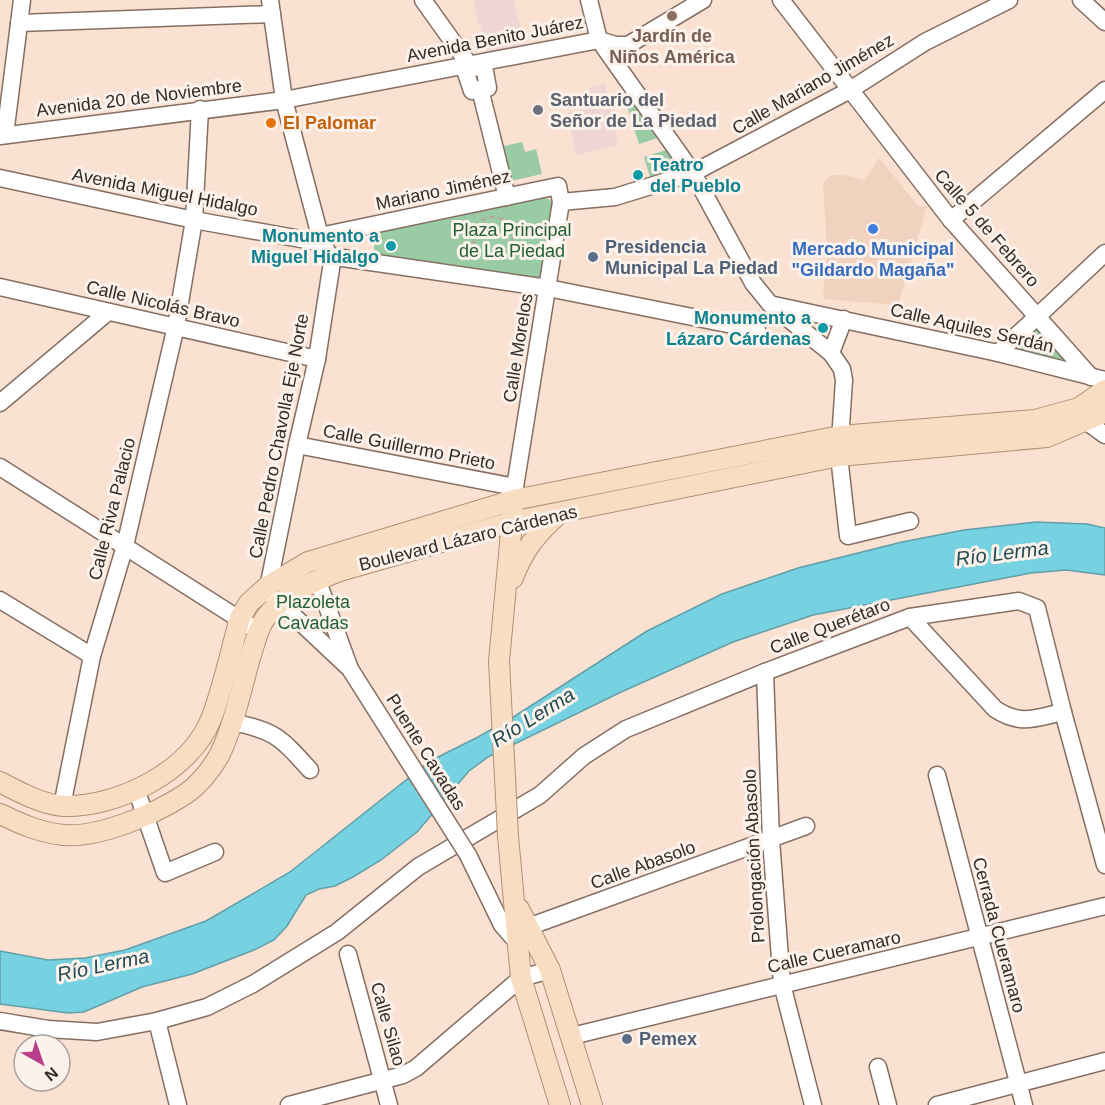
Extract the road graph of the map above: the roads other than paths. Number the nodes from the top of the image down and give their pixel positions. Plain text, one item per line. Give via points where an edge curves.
1 (22, 0) edge
2 (423, 0) edge
3 (590, 0) edge
4 (703, 0) edge
5 (781, 0) edge
6 (1009, 0) edge
7 (1081, 0) edge
8 (271, 7) edge
9 (19, 22) junction
10 (1105, 22) edge
11 (599, 40) junction
12 (472, 65) junction
13 (850, 90) junction
14 (1105, 90) edge
15 (284, 100) junction
16 (200, 110) junction
17 (2, 135) edge
18 (693, 173) junction
19 (0, 178) edge
20 (507, 197) junction
21 (561, 202) junction
22 (194, 220) junction
23 (951, 220) junction
24 (326, 249) junction
25 (1104, 256) edge
26 (0, 287) edge
27 (548, 288) junction
28 (770, 304) junction
29 (108, 312) junction
30 (1037, 316) junction
31 (844, 319) junction
32 (176, 326) junction
33 (757, 330) dead end
34 (831, 353) junction
35 (998, 353) junction
36 (317, 359) junction
37 (1098, 378) edge
38 (1105, 390) edge
39 (0, 403) edge
40 (1091, 414) edge
41 (1105, 435) edge
42 (840, 436) junction
43 (297, 445) junction
44 (840, 456) junction
45 (0, 467) edge
46 (514, 494) junction
47 (562, 512) junction
48 (910, 520) dead end
49 (512, 522) junction
50 (475, 533) junction
51 (124, 546) junction
52 (508, 566) junction
53 (317, 579) junction
54 (268, 586) junction
55 (505, 597) junction
56 (0, 600) edge
57 (281, 604) junction
58 (910, 617) junction
59 (240, 618) junction
60 (261, 626) junction
61 (92, 656) junction
62 (351, 669) junction
63 (765, 672) junction
64 (1063, 712) junction
65 (231, 722) junction
66 (310, 770) dead end
67 (937, 775) dead end
68 (0, 782) edge
69 (136, 789) junction
70 (54, 804) junction
71 (0, 814) edge
72 (146, 816) junction
73 (806, 826) dead end
74 (40, 831) junction
75 (771, 840) junction
76 (215, 852) dead end
77 (1105, 865) edge
78 (1105, 906) edge
79 (523, 934) junction
80 (979, 937) junction
81 (348, 954) dead end
82 (550, 970) junction
83 (521, 978) junction
84 (782, 984) junction
85 (157, 1021) junction
86 (0, 1022) edge
87 (572, 1036) junction
88 (1105, 1061) edge
89 (878, 1066) dead end
90 (384, 1082) junction
91 (1018, 1084) junction
92 (178, 1105) edge
93 (289, 1105) edge
94 (389, 1105) edge
95 (560, 1105) edge
96 (592, 1105) edge
97 (813, 1105) edge
98 (888, 1105) edge
99 (937, 1105) edge
100 (1024, 1105) edge

1 - 9 street
2 - 12 street
3 - 11 street
4 - 11 street, Avenida Benito Juárez via 628,45
5 - 13 street, Calle 5 de Febrero
6 - 13 street, Calle Mariano Jiménez via 925,42
7 - 10 street
8 - 9 street
8 - 15 street
9 - 17 street
11 - 12 street, Avenida Benito Juárez
11 - 18 street
12 - 15 street, Avenida Benito Juárez
12 - 20 street via 484,66 488,88 480,89
13 - 18 street, Calle Mariano Jiménez
13 - 23 street, Calle 5 de Febrero
14 - 23 street
15 - 16 street, Avenida 20 de Noviembre
15 - 24 street
16 - 17 street, Avenida 20 de Noviembre
16 - 22 street, Calle Riva Palacio
18 - 21 street, Calle Mariano Jiménez via 615,197
18 - 28 street via 753,283
19 - 22 street, Avenida Miguel Hidalgo
20 - 21 street, Mariano Jiménez via 558,186
20 - 24 street, Mariano Jiménez
21 - 27 street, Calle Morelos
22 - 24 street, Avenida Miguel Hidalgo
22 - 32 street, Calle Riva Palacio
23 - 30 street, Calle 5 de Febrero
24 - 27 street
24 - 36 street, Calle Pedro Chavolla Eje Norte
25 - 30 street
26 - 29 street, Calle Nicolás Bravo
27 - 33 street
27 - 46 street, Calle Morelos
28 - 31 street, Calle Aquiles Serdán
28 - 34 street
29 - 32 street, Calle Nicolás Bravo
29 - 39 street
30 - 35 street
30 - 37 street, Calle 5 de Febrero
31 - 34 street
31 - 35 street, Calle Aquiles Serdán
32 - 36 street, Calle Nicolás Bravo
32 - 51 street, Calle Riva Palacio
34 - 42 street via 844,380
35 - 37 street, Calle Aquiles Serdán
36 - 43 street, Calle Pedro Chavolla Eje Norte
38 - 40 main road, Boulevard Lázaro Cárdenas
40 - 41 street
40 - 42 main road, Boulevard Lázaro Cárdenas
40 - 44 main road, Boulevard Lázaro Cárdenas via 1047,437
42 - 44 street
42 - 46 main road, Boulevard Lázaro Cárdenas
43 - 46 street, Calle Guillermo Prieto
43 - 54 street, Calle Pedro Chavolla Eje Norte
44 - 47 main road, Boulevard Lázaro Cárdenas
44 - 48 street via 848,536
45 - 51 street
46 - 49 main road
46 - 54 main road, Boulevard Lázaro Cárdenas via 308,562
47 - 49 main road, Boulevard Lázaro Cárdenas
47 - 55 main road via 529,544
49 - 50 main road, Boulevard Lázaro Cárdenas
49 - 52 main road
50 - 52 main road via 492,543
50 - 53 main road, Boulevard Lázaro Cárdenas
51 - 59 street
51 - 61 street, Calle Riva Palacio
52 - 55 main road
53 - 57 main road, Boulevard Lázaro Cárdenas
53 - 62 street
54 - 59 main road, Boulevard Lázaro Cárdenas via 249,603
54 - 60 street, Calle Pedro Chavolla Eje Norte
55 - 79 main road, bridge via 499,661 508,836 514,899
56 - 61 street
57 - 60 main road, Boulevard Lázaro Cárdenas
57 - 62 street
58 - 63 street, Calle Querétaro
58 - 64 street, Calle Querétaro via 995,709 1009,718 1023,720
58 - 64 street, Calle Querétaro via 1019,601 1037,608
59 - 60 street
59 - 69 main road, Boulevard Lázaro Cárdenas via 210,721 182,760
60 - 65 main road, Boulevard Lázaro Cárdenas
61 - 70 street, Calle Riva Palacio
62 - 79 street, Puente Cavadas, bridge via 468,855 502,925
63 - 75 street, Prolongación Abasolo
63 - 85 street, Calle Querétaro via 626,729 584,756 540,795 418,867 337,932 253,984 207,1007
64 - 77 street
65 - 66 street via 276,735
65 - 72 main road, Boulevard Lázaro Cárdenas via 219,755 204,777 186,795
67 - 80 street, Cerrada Cueramaro
68 - 70 main road, Boulevard Lázaro Cárdenas
69 - 70 main road, Boulevard Lázaro Cárdenas via 88,805
69 - 72 street
70 - 74 main road
71 - 74 main road, Boulevard Lázaro Cárdenas
72 - 74 main road, Boulevard Lázaro Cárdenas via 88,834
72 - 76 street via 165,873
73 - 75 street, Calle Abasolo
75 - 79 street, Calle Abasolo
75 - 84 street, Prolongación Abasolo
78 - 80 street, Calle Cueramaro
79 - 82 main road
79 - 83 main road
80 - 84 street, Calle Cueramaro
80 - 91 street, Cerrada Cueramaro
81 - 90 street, Calle Silao
82 - 83 street
82 - 87 main road
83 - 90 street via 416,1068
83 - 95 main road
84 - 87 street, Calle Cueramaro
84 - 97 street, Prolongación Abasolo
85 - 86 street, Calle Querétaro via 97,1032
85 - 92 street
87 - 96 main road
88 - 91 street
89 - 98 street
90 - 93 street
90 - 94 street, Calle Silao
91 - 99 street
91 - 100 street, Cerrada Cueramaro

